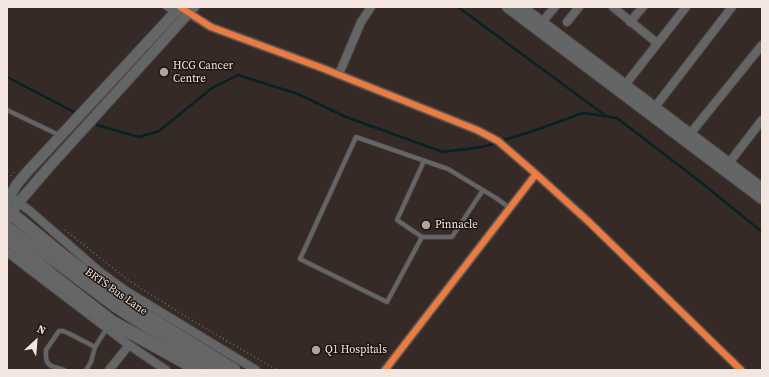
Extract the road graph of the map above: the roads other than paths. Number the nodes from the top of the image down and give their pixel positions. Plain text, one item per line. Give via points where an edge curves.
1 (165, 7) edge
2 (370, 7) edge
3 (507, 7) edge
4 (522, 7) edge
5 (555, 7) edge
6 (579, 7) edge
7 (613, 7) edge
8 (643, 7) edge
9 (686, 7) edge
10 (732, 7) edge
11 (183, 9) edge
12 (567, 22) dead end
13 (630, 22) junction
14 (539, 25) junction
15 (657, 43) junction
16 (762, 45) edge
17 (339, 74) junction
18 (625, 85) junction
19 (655, 107) junction
20 (7, 110) edge
21 (762, 120) edge
22 (690, 134) junction
23 (61, 136) junction
24 (424, 161) junction
25 (729, 163) junction
26 (536, 174) junction
27 (762, 188) edge
28 (483, 190) junction
29 (762, 200) edge
30 (10, 205) edge
31 (510, 208) junction
32 (7, 226) edge
33 (422, 236) junction
34 (7, 238) edge
35 (7, 252) edge
36 (107, 327) junction
37 (129, 345) junction
38 (95, 347) junction
39 (157, 368) edge
40 (195, 369) edge
41 (64, 370) edge
42 (86, 370) edge
43 (109, 370) edge
44 (166, 370) edge
45 (218, 370) edge
46 (234, 370) edge
47 (256, 370) edge
48 (385, 370) edge
49 (741, 370) edge

1 - 11 lane
2 - 17 street
3 - 14 street
4 - 14 street
5 - 14 street
6 - 12 street
7 - 13 street
8 - 13 street
9 - 15 street
10 - 19 street
11 - 17 street via 211,27
11 - 23 street
11 - 30 street via 91,121
13 - 15 street
14 - 18 street
14 - 29 street
15 - 18 street
16 - 22 street
17 - 26 street via 477,130 500,143
18 - 19 street
19 - 22 street
20 - 23 lane
21 - 25 street
22 - 25 street
23 - 30 street via 17,184
24 - 28 lane via 448,169
24 - 33 lane via 397,220
24 - 33 lane via 356,138 300,259 387,302
25 - 27 street
26 - 31 street
26 - 49 street
28 - 31 lane
28 - 33 lane via 452,237
30 - 46 main road via 63,256 122,301
30 - 47 street via 126,291
31 - 48 street
32 - 45 street, BRTS Bus Lane via 115,307
34 - 40 main road via 112,322
35 - 36 street
36 - 37 street
36 - 38 lane
37 - 39 street
37 - 43 street
38 - 41 lane via 59,331 46,350 46,357 50,366
38 - 42 lane
39 - 44 street

